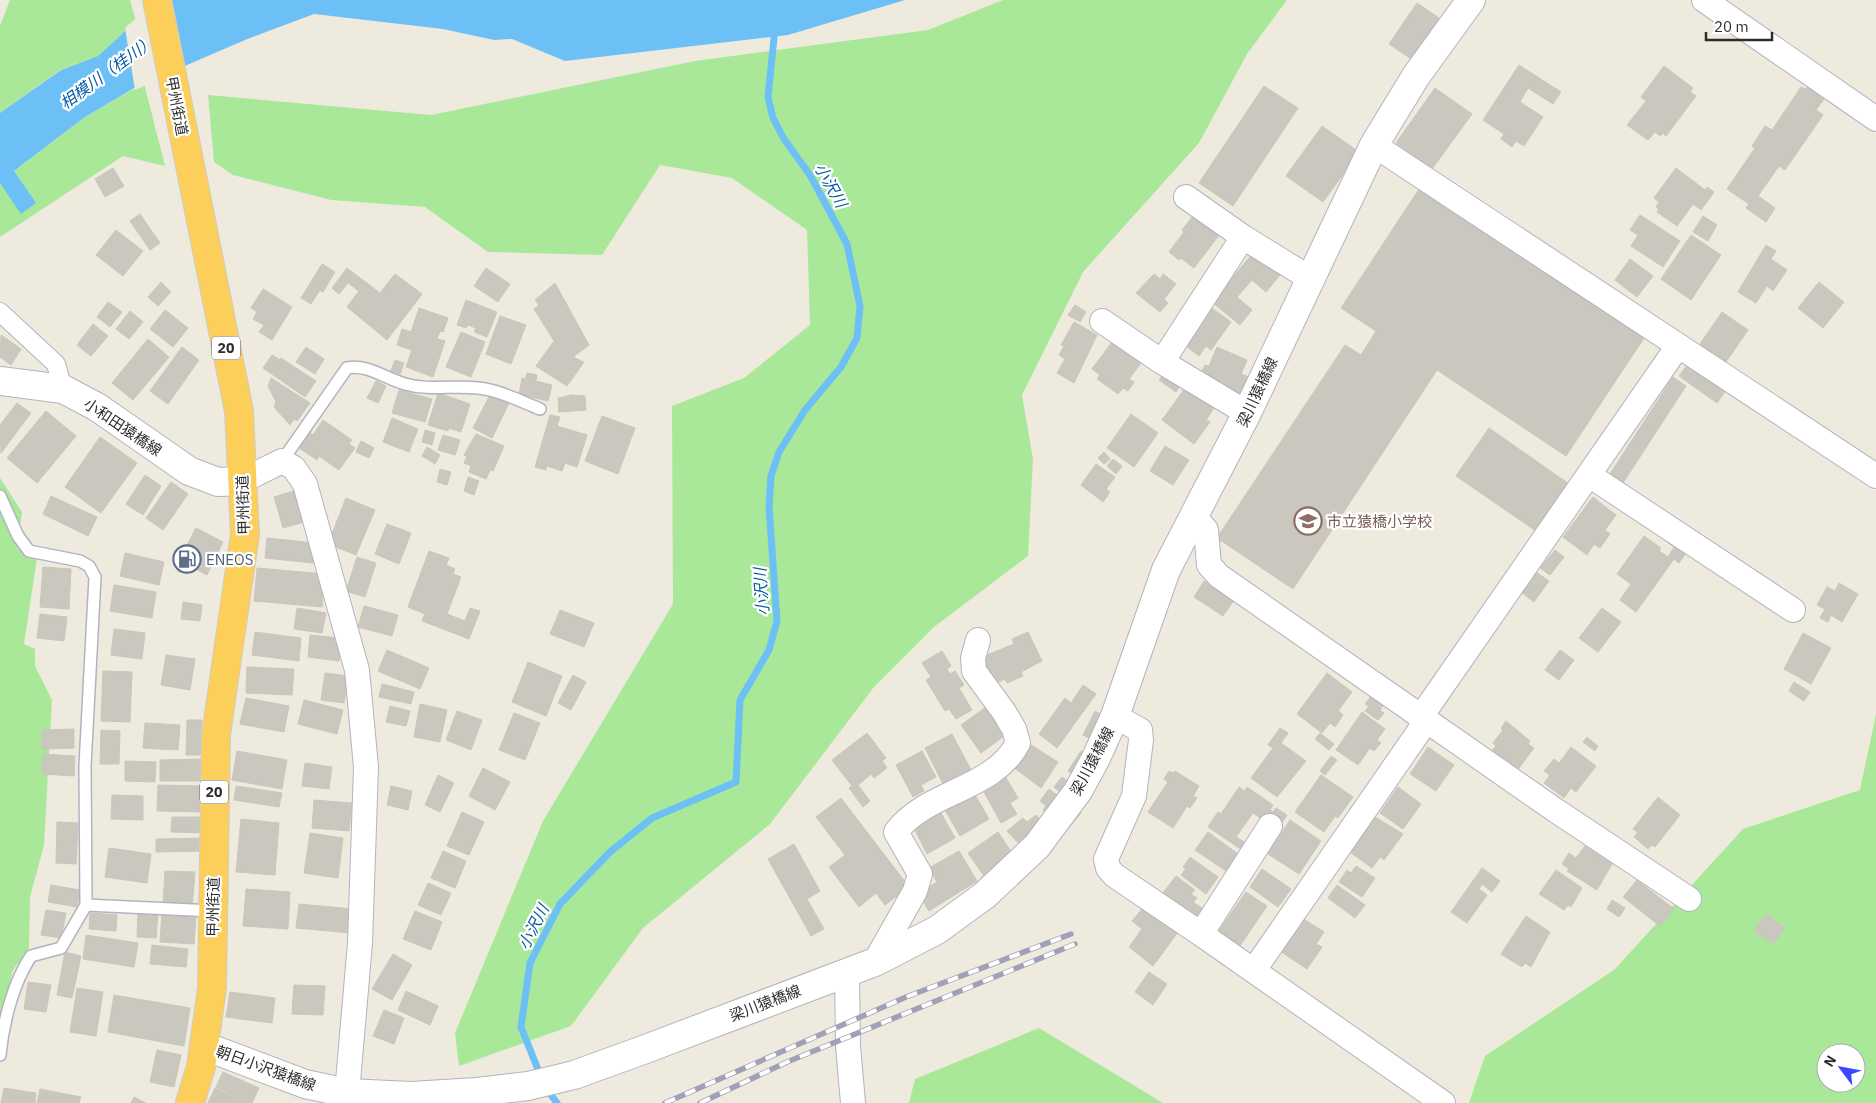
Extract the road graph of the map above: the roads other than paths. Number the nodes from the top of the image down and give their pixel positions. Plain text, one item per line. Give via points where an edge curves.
1 (157, 0) edge
2 (1471, 0) edge
3 (1704, 0) edge
4 (1876, 120) edge
5 (1374, 145) junction
6 (1186, 197) dead end
7 (1243, 237) junction
8 (1311, 279) junction
9 (0, 312) edge
10 (1102, 321) dead end
11 (1678, 346) junction
12 (1162, 362) junction
13 (0, 381) edge
14 (63, 390) junction
15 (540, 409) dead end
16 (1247, 414) junction
17 (282, 461) junction
18 (1590, 475) junction
19 (1876, 476) edge
20 (242, 480) junction
21 (0, 496) edge
22 (1193, 515) junction
23 (1793, 610) dead end
24 (978, 640) dead end
25 (1115, 716) junction
26 (1423, 718) junction
27 (1270, 826) dead end
28 (1689, 899) dead end
29 (86, 905) junction
30 (214, 911) junction
31 (1201, 934) junction
32 (875, 962) junction
33 (1254, 970) junction
34 (847, 972) junction
35 (204, 1046) junction
36 (0, 1055) edge
37 (350, 1098) edge
38 (190, 1103) edge
39 (853, 1103) edge
40 (1443, 1103) edge

1 - 20 highway, 甲州街道 / 20 via 239,411
2 - 5 main road, 梁川猿橋線 via 1416,76
3 - 4 street
5 - 8 main road, 梁川猿橋線
5 - 11 street
6 - 7 street
7 - 8 street
7 - 12 street
8 - 16 main road, 梁川猿橋線
9 - 14 street via 56,364
10 - 12 street
11 - 18 street
11 - 19 street
12 - 16 street
13 - 14 main road, 小和田猿橋線
14 - 20 main road, 小和田猿橋線 via 97,407 189,471 218,482
15 - 17 lane via 477,387 435,389 405,384 359,366 347,368
16 - 22 main road, 梁川猿橋線
17 - 20 street
17 - 37 street via 294,468 305,484 357,670 366,767 360,943
18 - 23 street
18 - 26 street
20 - 30 highway, 甲州街道 / 20 via 246,534 216,735
21 - 29 lane via 18,536 29,551 80,561 89,566 95,577 85,766
22 - 25 main road, 梁川猿橋線 via 1166,570
22 - 26 street via 1206,530 1209,566 1219,576
24 - 32 street via 973,658 974,671 1004,712 1018,743 1012,756 992,772 915,814 896,832 920,874 915,891
25 - 31 street via 1140,730 1142,740 1134,796 1106,858 1108,868
25 - 32 main road, 梁川猿橋線 via 1078,791 1037,846 1015,869 937,930
26 - 28 street
26 - 33 street via 1420,730
27 - 31 street
29 - 30 lane
29 - 36 lane via 61,948 31,956 21,971 1,1040
30 - 35 highway, 甲州街道 / 20 via 212,988
31 - 33 street
32 - 34 main road, 梁川猿橋線
33 - 40 street
34 - 37 main road, 梁川猿橋線 via 574,1075 528,1086 477,1092
34 - 39 street
35 - 37 main road, 朝日小沢猿橋線
35 - 38 highway, 甲州街道 / 20

